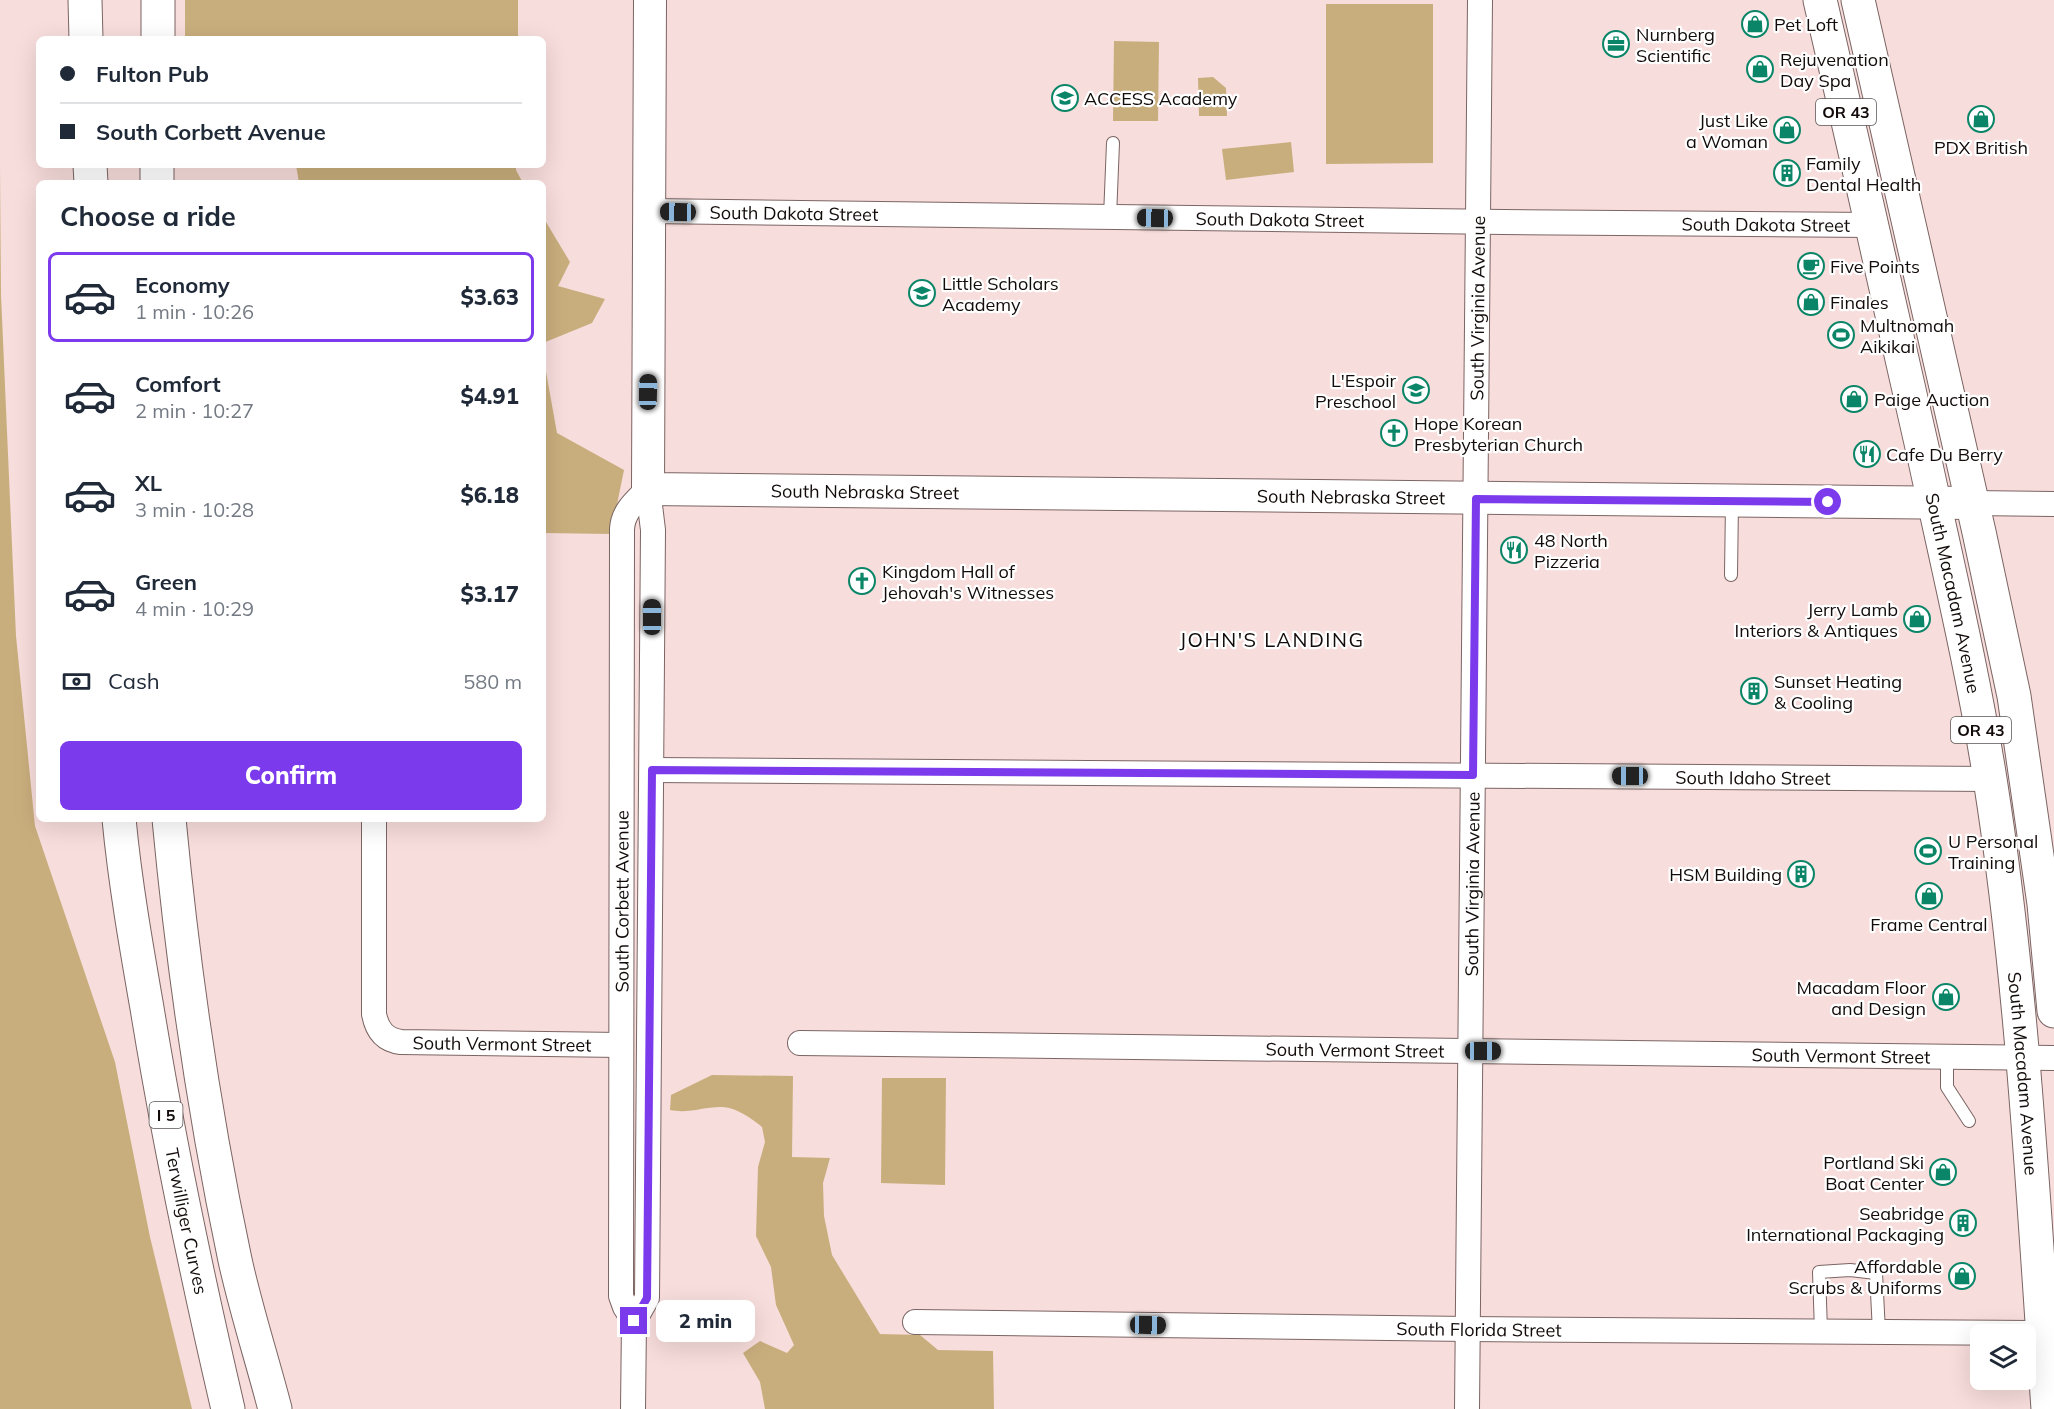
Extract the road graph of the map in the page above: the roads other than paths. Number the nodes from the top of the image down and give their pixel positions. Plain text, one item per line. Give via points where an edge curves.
1 (85, 0) edge
2 (158, 0) edge
3 (650, 0) edge
4 (1480, 0) edge
5 (1820, 0) edge
6 (1858, 0) edge
7 (86, 36) edge
8 (158, 36) edge
9 (1113, 143) dead end
10 (650, 211) junction
11 (1110, 217) junction
12 (1478, 222) junction
13 (1872, 225) junction
14 (648, 489) junction
15 (1476, 499) junction
16 (1732, 501) junction
17 (1934, 503) junction
18 (1971, 503) junction
19 (2054, 504) edge
20 (1731, 575) dead end
21 (652, 770) junction
22 (1473, 775) junction
23 (1990, 779) junction
24 (118, 822) edge
25 (169, 822) edge
26 (374, 822) edge
27 (2054, 1011) edge
28 (800, 1043) dead end
29 (621, 1045) junction
30 (1469, 1051) junction
31 (1947, 1058) junction
32 (2038, 1059) edge
33 (1970, 1121) dead end
34 (634, 1321) junction
35 (915, 1322) dead end
36 (1468, 1329) junction
37 (1821, 1331) junction
38 (1879, 1332) junction
39 (2042, 1333) junction
40 (228, 1409) edge
41 (275, 1409) edge
42 (633, 1409) edge
43 (1467, 1409) edge
44 (2048, 1409) edge

1 - 7 main road
2 - 8 main road
3 - 10 street, South Corbett Avenue
4 - 12 street, South Virginia Avenue
5 - 13 main road, South Macadam Avenue / OR 43
6 - 18 main road, South Macadam Avenue / OR 43
9 - 11 lane
10 - 11 street, South Dakota Street
10 - 14 street, South Corbett Avenue
11 - 12 street, South Dakota Street
12 - 13 street, South Dakota Street
12 - 15 street, South Virginia Avenue
13 - 17 main road, South Macadam Avenue / OR 43
14 - 15 street, South Nebraska Street
14 - 21 street, South Corbett Avenue via 653,520
14 - 29 street, South Corbett Avenue via 626,511 623,521
15 - 16 street, South Nebraska Street
15 - 22 street, South Virginia Avenue
16 - 17 street, South Nebraska Street
16 - 20 lane
17 - 18 street, South Nebraska Street
17 - 23 main road, South Macadam Avenue / OR 43
18 - 19 street, South Nebraska Street
18 - 27 main road, South Macadam Avenue / OR 43 via 2014,696 2044,904
21 - 22 street, South Idaho Street
21 - 34 street, South Corbett Avenue via 647,1298
22 - 23 street, South Idaho Street
22 - 30 street, South Virginia Avenue
23 - 32 main road, South Macadam Avenue / OR 43 via 2009,919
24 - 40 main road, Terwilliger Curves / I 5 via 156,1061
25 - 41 main road, I 5 via 178,920 200,1074 236,1261
26 - 29 street, South Vermont Street via 374,1014 383,1034 402,1042
28 - 30 street, South Vermont Street
29 - 34 street, South Corbett Avenue via 621,1296
30 - 31 street, South Vermont Street
30 - 36 street, South Virginia Avenue
31 - 32 street, South Vermont Street
31 - 33 lane via 1947,1087
32 - 39 main road, South Macadam Avenue / OR 43
34 - 42 street, South Corbett Avenue
35 - 36 street, South Florida Street
36 - 37 street, South Florida Street
36 - 43 street, South Virginia Avenue
37 - 38 street, South Florida Street
37 - 38 lane via 1819,1272 1850,1270 1876,1273
38 - 39 street, South Florida Street
39 - 44 main road, South Macadam Avenue / OR 43

